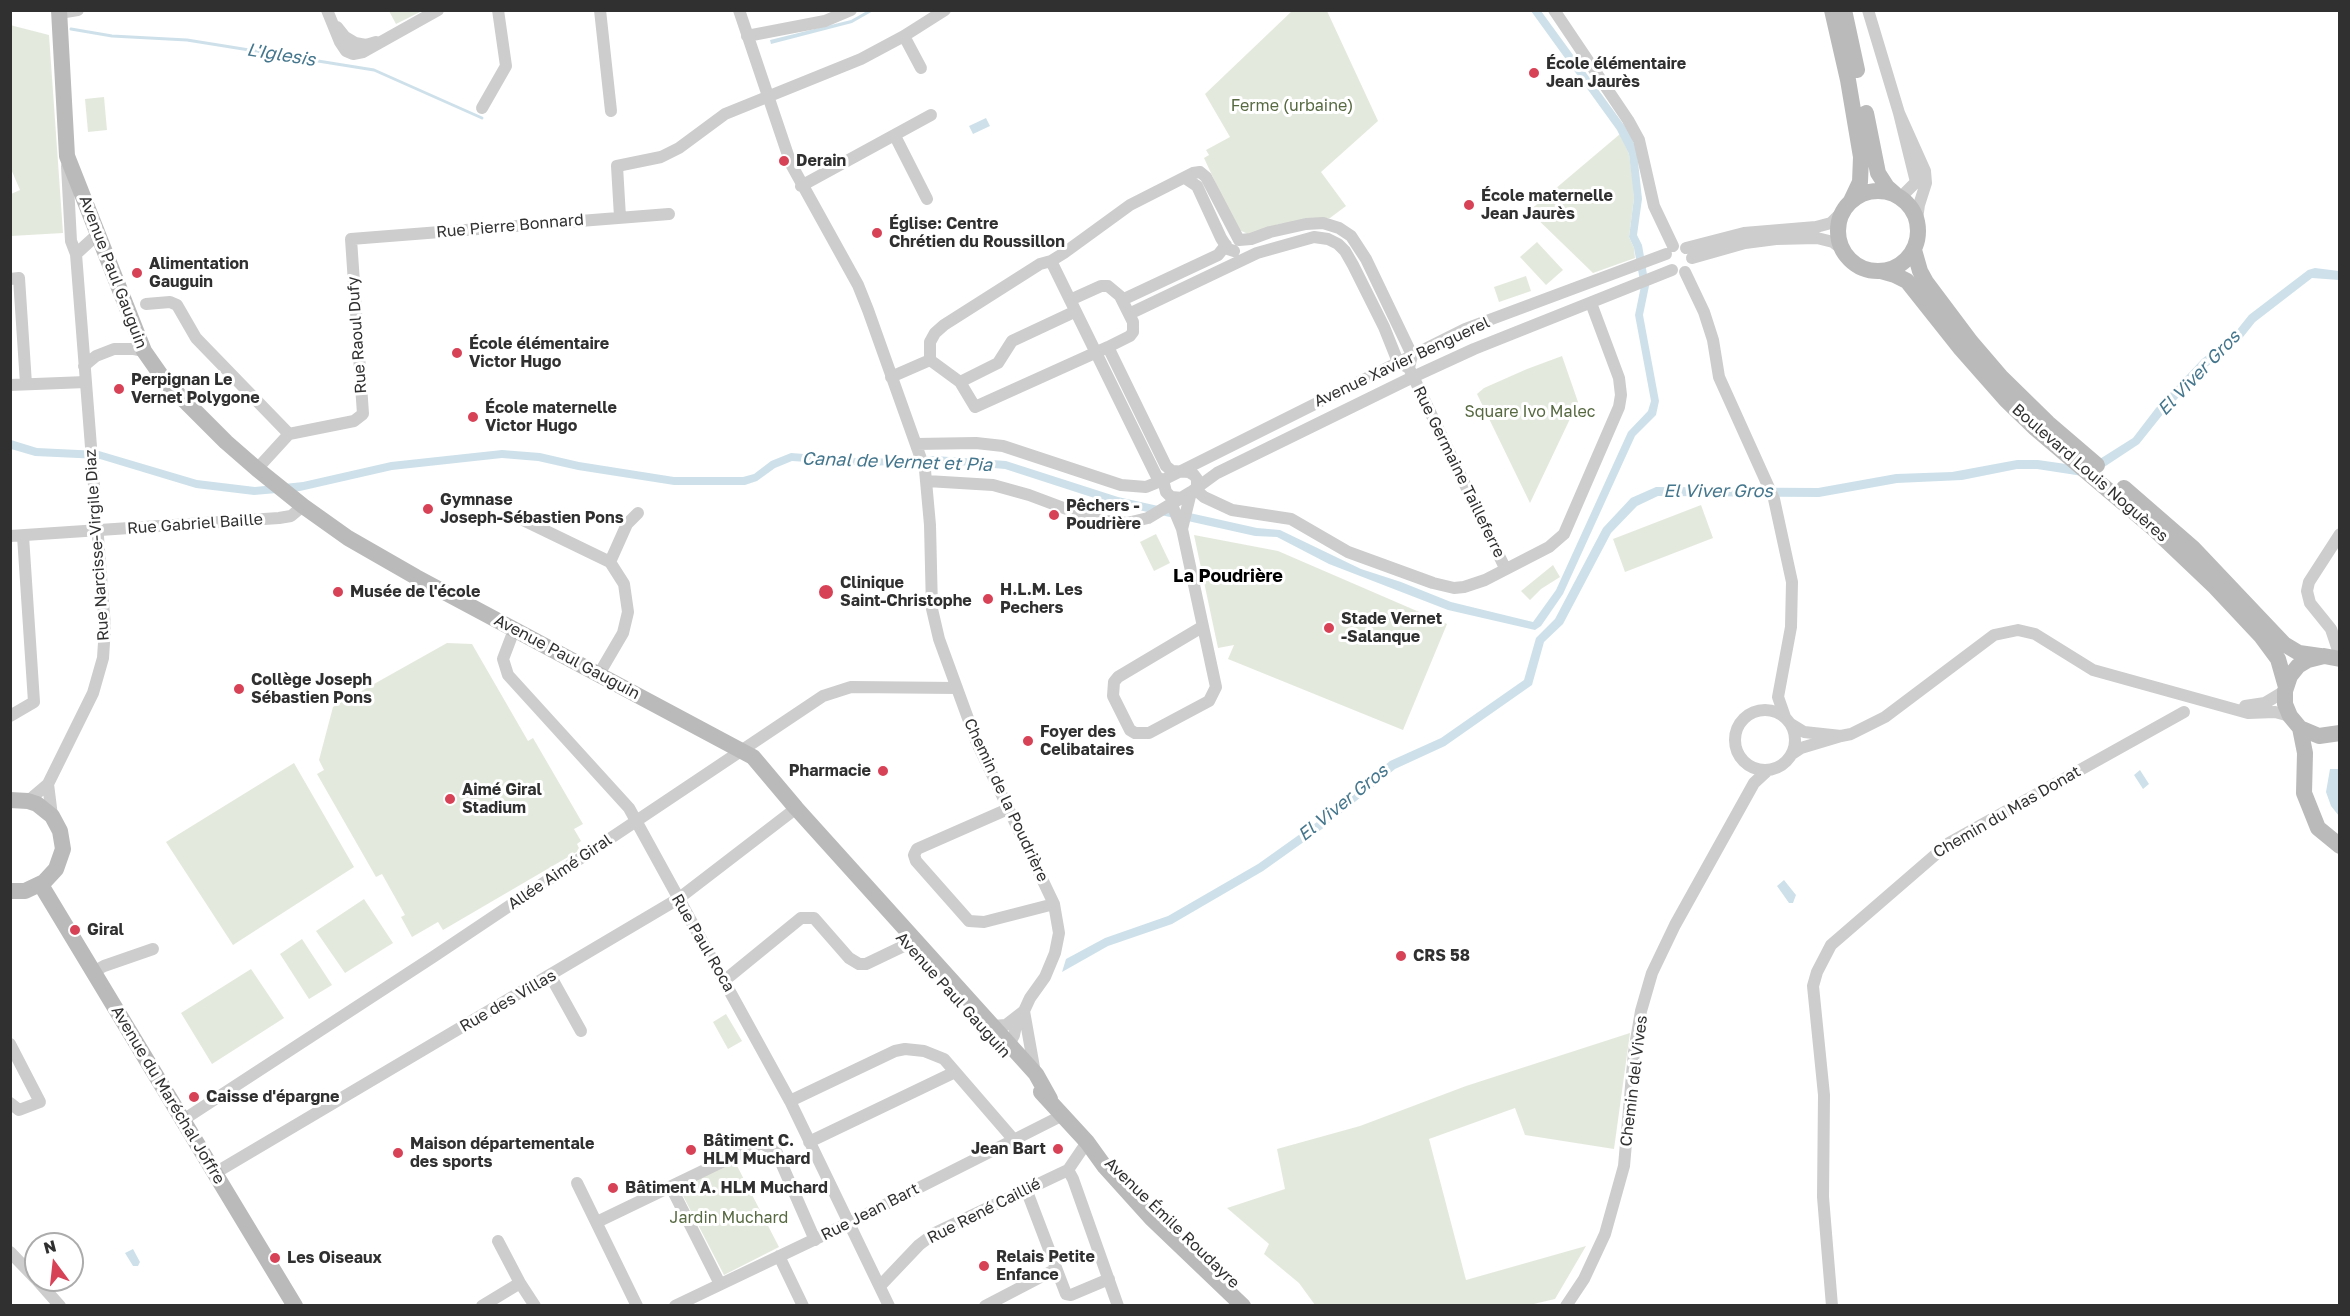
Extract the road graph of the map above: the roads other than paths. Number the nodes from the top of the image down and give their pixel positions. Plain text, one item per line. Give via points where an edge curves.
1 (78, 10) edge
2 (438, 10) edge
3 (498, 10) edge
4 (600, 10) edge
5 (738, 10) edge
6 (851, 10) edge
7 (945, 10) edge
8 (1554, 10) edge
9 (1832, 10) edge
10 (1844, 10) edge
11 (1868, 10) edge
12 (59, 12) edge
13 (329, 15) edge
14 (747, 36) junction
15 (904, 36) junction
16 (921, 68) dead end
17 (767, 98) junction
18 (482, 108) dead end
19 (611, 111) dead end
20 (1899, 113) junction
21 (931, 115) dead end
22 (895, 136) junction
23 (67, 156) junction
24 (801, 186) junction
25 (1898, 196) junction
26 (927, 199) dead end
27 (1846, 206) junction
28 (669, 214) dead end
29 (620, 217) junction
30 (1917, 219) junction
31 (99, 233) junction
32 (351, 239) joint
33 (1236, 249) junction
34 (1842, 249) junction
35 (1914, 250) junction
36 (1665, 252) junction
37 (1689, 253) junction
38 (76, 254) junction
39 (1051, 261) junction
40 (1881, 271) junction
41 (1685, 272) junction
42 (1667, 273) junction
43 (10, 279) edge
44 (1122, 300) junction
45 (1591, 303) junction
46 (146, 304) dead end
47 (1072, 306) junction
48 (1129, 314) junction
49 (1108, 347) junction
50 (144, 351) junction
51 (1095, 353) junction
52 (1412, 355) junction
53 (930, 360) junction
54 (84, 366) junction
55 (1407, 369) junction
56 (891, 377) junction
57 (86, 382) junction
58 (960, 382) junction
59 (26, 384) junction
60 (10, 385) edge
61 (2042, 426) junction
62 (289, 434) junction
63 (916, 444) junction
64 (257, 469) junction
65 (1179, 472) junction
66 (926, 475) junction
67 (1163, 480) junction
68 (2111, 485) junction
69 (1188, 494) junction
70 (303, 506) junction
71 (638, 513) dead end
72 (517, 516) dead end
73 (1182, 529) junction
74 (97, 531) junction
75 (2340, 534) edge
76 (17, 536) edge
77 (610, 561) junction
78 (1505, 568) junction
79 (1202, 627) junction
80 (514, 630) junction
81 (2331, 657) edge
82 (599, 674) junction
83 (957, 688) junction
84 (2285, 689) junction
85 (1779, 697) junction
86 (2230, 708) junction
87 (1766, 709) junction
88 (2184, 712) dead end
89 (10, 716) edge
90 (1788, 720) junction
91 (2295, 722) junction
92 (2335, 734) edge
93 (1840, 736) junction
94 (741, 752) junction
95 (1792, 754) junction
96 (1745, 764) junction
97 (1767, 771) junction
98 (48, 784) junction
99 (1746, 796) junction
100 (10, 800) edge
101 (28, 801) junction
102 (1008, 809) junction
103 (790, 813) junction
104 (52, 816) junction
105 (635, 821) junction
106 (2340, 839) edge
107 (2340, 846) edge
108 (41, 885) junction
109 (10, 891) edge
110 (678, 899) junction
111 (1054, 904) junction
112 (903, 925) junction
113 (910, 944) junction
114 (153, 949) dead end
115 (934, 960) junction
116 (93, 972) junction
117 (550, 977) junction
118 (725, 980) junction
119 (1023, 1017) junction
120 (990, 1028) junction
121 (581, 1031) dead end
122 (10, 1044) edge
123 (1011, 1051) junction
124 (955, 1072) junction
125 (1036, 1074) junction
126 (1050, 1099) junction
127 (790, 1101) junction
128 (10, 1103) edge
129 (1064, 1115) junction
130 (183, 1120) junction
131 (1014, 1140) junction
132 (809, 1142) junction
133 (1087, 1142) junction
134 (1068, 1170) junction
135 (215, 1173) junction
136 (577, 1183) dead end
137 (671, 1187) junction
138 (1026, 1189) junction
139 (597, 1222) junction
140 (849, 1223) junction
141 (498, 1240) dead end
142 (815, 1240) junction
143 (10, 1252) edge
144 (779, 1256) junction
145 (24, 1266) edge
146 (1056, 1269) junction
147 (1109, 1279) junction
148 (520, 1282) junction
149 (720, 1284) junction
150 (880, 1286) junction
151 (48, 1292) edge
152 (60, 1305) edge
153 (295, 1305) edge
154 (482, 1305) edge
155 (535, 1305) edge
156 (637, 1305) edge
157 (675, 1305) edge
158 (803, 1305) edge
159 (889, 1305) edge
160 (985, 1305) edge
161 (1118, 1305) edge
162 (1243, 1305) edge
163 (1256, 1305) edge
164 (1566, 1305) edge
165 (1832, 1305) edge

1 - 12 street
2 - 13 street via 366,45 345,37
3 - 18 street via 506,66
4 - 19 street
5 - 14 street, Chemin de la Poudrière
6 - 14 street via 825,21
7 - 15 street
8 - 36 street via 1639,140
9 - 27 main road via 1861,157 1860,182
10 - 25 main road via 1878,173
11 - 20 street
12 - 23 main road, Avenue Paul Gauguin
14 - 17 street, Chemin de la Poudrière
15 - 16 street
15 - 17 street via 861,59
17 - 24 street, Chemin de la Poudrière
17 - 29 street via 725,114 662,157 617,166
20 - 25 street via 1916,182
20 - 30 street via 1925,171
21 - 22 street
22 - 24 street
22 - 26 street
23 - 31 main road, Avenue Paul Gauguin
23 - 38 street, Rue Narcisse-Virgile Diaz via 71,242
24 - 56 street, Chemin de la Poudrière via 858,285
25 - 27 main road via 1872,191
25 - 30 main road
27 - 34 main road via 1838,224
27 - 37 street via 1831,223 1744,233
28 - 29 street, Rue Pierre Bonnard
29 - 32 street, Rue Pierre Bonnard
30 - 35 main road via 1919,230
31 - 38 street
31 - 50 main road, Avenue Paul Gauguin
32 - 62 street, Rue Raoul Dufy via 363,414 354,421
33 - 39 street via 1206,177 1200,172 1130,205
33 - 44 street
33 - 48 street
33 - 52 street via 1270,232 1306,224 1323,223 1339,228 1358,245
33 - 55 street, Rue Germaine Tailleferre via 1314,237 1338,244
34 - 37 street via 1817,238 1776,239
34 - 40 main road via 1858,266
35 - 40 main road via 1900,264
35 - 61 main road, Boulevard Louis Noguères via 1926,282 1958,326
36 - 37 street
36 - 42 street
36 - 52 street, Avenue Xavier Benguerel via 1465,329
37 - 41 street via 1691,267
38 - 54 street, Rue Narcisse-Virgile Diaz
39 - 47 street
39 - 53 street via 1040,264 944,325 930,342
40 - 61 main road, Boulevard Louis Noguères via 1914,288 1977,368
41 - 42 street
41 - 85 street via 1704,312 1719,377 1774,500 1792,582 1791,627
42 - 45 street, Avenue Xavier Benguerel
43 - 59 street via 19,278
44 - 47 street via 1114,290 1101,286
44 - 48 street
45 - 55 street, Avenue Xavier Benguerel via 1474,349
45 - 78 street via 1618,378 1619,407 1564,534 1549,547
46 - 62 street via 177,304 195,338
47 - 51 street
47 - 58 street via 1012,341 998,363
48 - 49 street via 1133,322 1130,336
49 - 51 street
49 - 65 street via 1166,466
50 - 54 street via 114,349
50 - 64 main road, Avenue Paul Gauguin via 165,381
51 - 58 street via 980,406 970,402
51 - 67 street via 1157,477
52 - 55 street, Avenue Xavier Benguerel
53 - 56 street
53 - 58 street
54 - 57 street, Rue Narcisse-Virgile Diaz
55 - 65 street, Avenue Xavier Benguerel
55 - 69 street, Avenue Xavier Benguerel via 1217,473
55 - 78 street, Rue Germaine Tailleferre
56 - 63 street, Chemin de la Poudrière
57 - 59 street
57 - 74 street, Rue Narcisse-Virgile Diaz
59 - 60 street
61 - 68 main road, Boulevard Louis Noguères
62 - 64 street
63 - 66 street, Chemin de la Poudrière
63 - 67 street, Avenue Xavier Benguerel via 1003,446 1121,484 1146,487
64 - 70 main road, Avenue Paul Gauguin
65 - 67 street, Avenue Xavier Benguerel
65 - 69 street via 1190,472 1197,479
66 - 69 street, Avenue Xavier Benguerel via 993,484 1085,516 1127,523 1148,518
66 - 83 street, Chemin de la Poudrière via 932,609
67 - 69 street via 1171,497
68 - 81 main road, Boulevard Louis Noguères via 2193,548 2284,644 2298,653
68 - 84 main road, Boulevard Louis Noguères via 2261,636 2278,659
69 - 73 street
69 - 73 street
69 - 78 street via 1232,510 1291,519 1348,552 1454,588 1485,580
70 - 74 street, Rue Gabriel Baille via 291,516 279,519
70 - 80 main road, Avenue Paul Gauguin via 348,538
71 - 77 street via 627,524
72 - 77 street
73 - 79 street
74 - 76 street, Rue Gabriel Baille
74 - 98 street, Rue Narcisse-Virgile Diaz via 105,627 103,658 93,693
75 - 81 street via 2307,591 2310,603 2331,629
76 - 89 street via 34,702
77 - 82 street via 624,584 628,612 623,633
79 - 79 street via 1114,682 1113,696 1130,730 1149,733 1213,698 1216,687
80 - 82 main road, Avenue Paul Gauguin
80 - 105 street, Rue Paul Roca via 503,659 508,675 629,808
81 - 84 main road via 2308,660 2298,666
82 - 94 main road, Avenue Paul Gauguin
83 - 94 street, Allée Aimé Giral via 851,687 836,691
83 - 102 street, Chemin de la Poudrière
84 - 86 street via 2265,703
84 - 91 main road, Boulevard Louis Noguères via 2285,704
85 - 87 street
85 - 90 street
86 - 91 street via 2248,713 2275,712
86 - 93 street via 2093,670 2035,634 2018,630 1994,635 1885,717
87 - 90 street
87 - 96 street via 1746,716 1737,727 1735,747
88 - 165 street, Chemin du Mas Donat via 1949,843 1831,945 1814,986 1824,1095 1822,1197
90 - 93 street via 1804,732
90 - 95 street via 1795,734
91 - 92 main road via 2309,733
91 - 107 main road, Boulevard Louis Noguères via 2305,753 2304,793 2318,828
92 - 106 main road via 2322,742 2315,755 2311,793 2316,809
93 - 95 street
94 - 103 main road, Avenue Paul Gauguin
94 - 105 street, Allée Aimé Giral
94 - 112 main road, Avenue Paul Gauguin via 753,757
95 - 97 street via 1778,768
96 - 97 street
96 - 99 street
97 - 99 street, Chemin del Vives
98 - 101 street, Rue Narcisse-Virgile Diaz
98 - 104 street
99 - 164 street, Chemin del Vives via 1674,925 1653,973 1641,1011 1624,1166 1605,1234 1584,1279
100 - 101 main road
101 - 104 main road
102 - 111 street, Chemin de la Poudrière
102 - 111 street via 917,849 916,861 969,921 984,922
103 - 110 street, Rue des Villas
103 - 113 main road, Avenue Paul Gauguin
104 - 108 main road via 63,849 56,869
105 - 110 street, Rue Paul Roca
105 - 130 street, Allée Aimé Giral
108 - 109 main road
108 - 116 main road, Avenue du Maréchal Joffre
110 - 117 street, Rue des Villas
110 - 118 street, Rue Paul Roca
111 - 119 street, Chemin de la Poudrière via 1059,933 1055,953
112 - 113 street, Avenue Paul Gauguin
112 - 115 main road, Avenue Paul Gauguin
113 - 115 street, Avenue Paul Gauguin
113 - 118 street via 859,964 814,918 801,918
113 - 120 main road, Avenue Paul Gauguin
114 - 116 street
115 - 120 main road, Avenue Paul Gauguin
116 - 130 main road, Avenue du Maréchal Joffre
117 - 121 street
117 - 135 street, Rue des Villas
118 - 127 street, Rue Paul Roca
119 - 120 street
119 - 123 street, Chemin de la Poudrière via 1022,1042
119 - 125 street
120 - 123 main road, Avenue Paul Gauguin
122 - 128 street via 40,1102 19,1110
123 - 125 main road, Avenue Paul Gauguin
123 - 126 main road, Avenue Paul Gauguin via 1029,1080
124 - 127 street via 944,1059 905,1049
124 - 131 street
124 - 132 street
125 - 126 main road, Avenue Paul Gauguin
126 - 129 main road, Avenue Émile Roudayre
127 - 132 street, Rue Paul Roca
129 - 131 street, Rue Jean Bart
129 - 133 main road, Avenue Émile Roudayre
130 - 135 main road, Avenue du Maréchal Joffre
131 - 140 street, Rue Jean Bart
132 - 140 street, Rue Paul Roca
133 - 134 street
133 - 162 main road, Avenue Émile Roudayre via 1151,1218
133 - 163 main road, Avenue Émile Roudayre
134 - 138 street, Rue René Caillié
134 - 147 street
135 - 153 main road, Avenue du Maréchal Joffre
136 - 139 street
137 - 139 street
137 - 142 street via 756,1144 769,1146 776,1151
137 - 149 street
138 - 146 street
138 - 150 street, Rue René Caillié via 935,1233
139 - 156 street
140 - 142 street, Rue Jean Bart
140 - 150 street, Rue Paul Roca
141 - 148 street
142 - 144 street, Rue Jean Bart
143 - 145 street
144 - 149 street, Rue Jean Bart
144 - 158 street
146 - 147 street via 1066,1294 1071,1295
146 - 160 street
147 - 161 street
148 - 154 street
148 - 155 street
149 - 157 street, Rue Jean Bart
150 - 159 street, Rue Paul Roca
151 - 152 street

